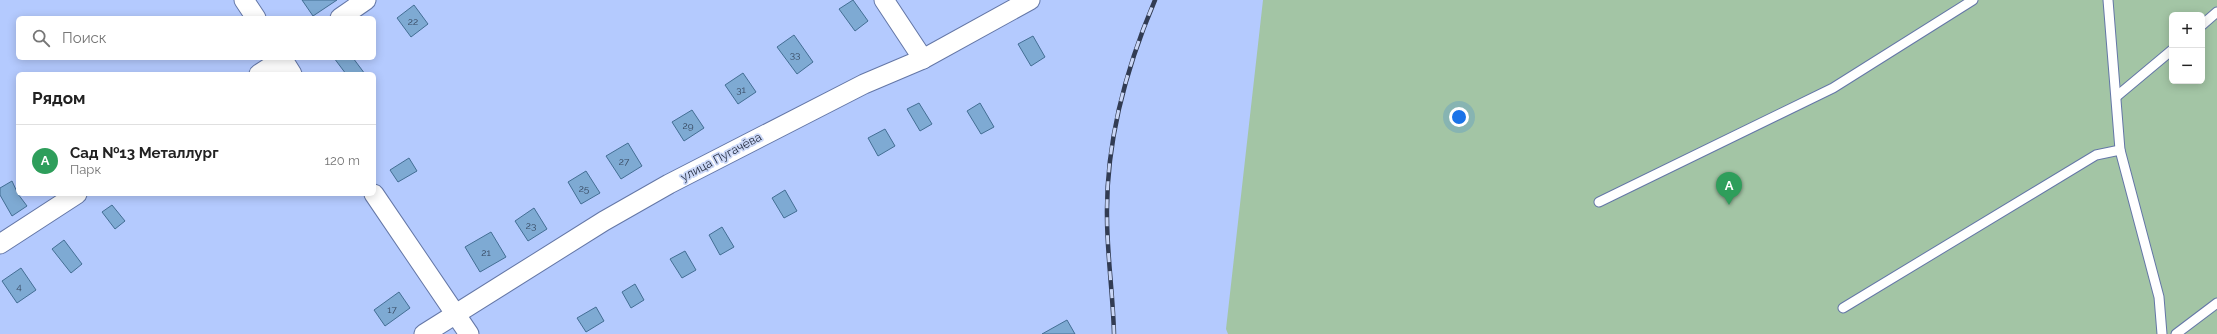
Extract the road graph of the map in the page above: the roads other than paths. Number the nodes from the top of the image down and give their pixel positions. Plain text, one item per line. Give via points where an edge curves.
1 (244, 0) edge
2 (366, 0) edge
3 (884, 0) edge
4 (1030, 0) edge
5 (1973, 0) edge
6 (2108, 0) edge
7 (2217, 12) edge
8 (255, 16) edge
9 (343, 16) edge
10 (2205, 22) edge
11 (2169, 53) edge
12 (923, 59) junction
13 (285, 62) edge
14 (263, 72) edge
15 (2117, 96) junction
16 (2120, 150) junction
17 (74, 196) edge
18 (375, 196) edge
19 (1599, 202) dead end
20 (0, 244) edge
21 (2217, 303) edge
22 (1843, 308) dead end
23 (456, 315) junction
24 (424, 334) edge
25 (469, 334) edge
26 (2162, 334) edge
27 (2176, 334) edge

1 - 8 street
2 - 9 street
3 - 12 street
4 - 12 street, улица Пугачёва
5 - 19 lane via 1833,88
6 - 15 lane
7 - 10 lane
11 - 15 lane
12 - 23 street, улица Пугачёва via 864,84 669,184
13 - 14 street
15 - 16 lane
16 - 22 lane via 2096,155
16 - 26 lane via 2159,297
17 - 20 street
18 - 23 street
21 - 27 lane
23 - 24 street, улица Пугачёва
23 - 25 street

